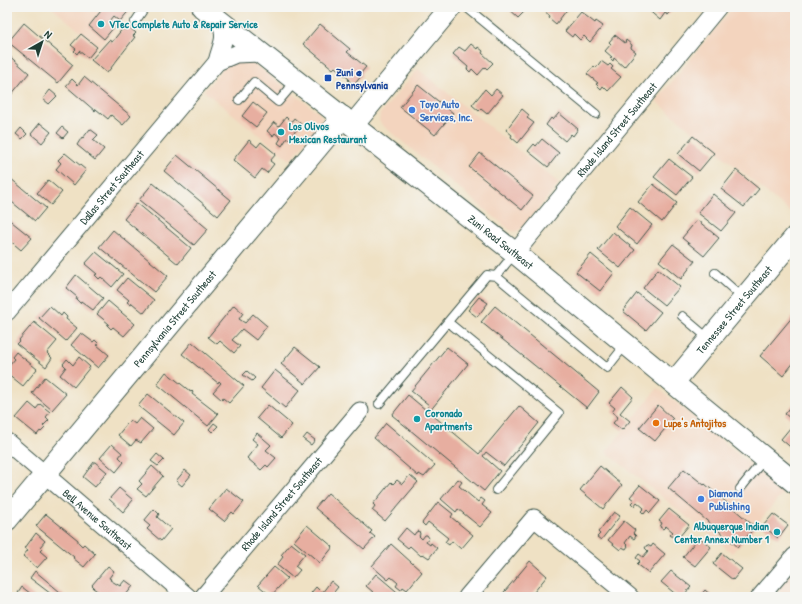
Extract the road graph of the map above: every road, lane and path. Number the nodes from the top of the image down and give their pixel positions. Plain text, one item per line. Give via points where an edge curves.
1 (146, 7) edge
2 (202, 7) edge
3 (451, 7) edge
4 (466, 7) edge
5 (718, 7) edge
6 (135, 22) dead end
7 (221, 22) junction
8 (261, 53) junction
9 (217, 62) junction
10 (297, 80) junction
11 (239, 100) dead end
12 (596, 114) dead end
13 (348, 121) junction
14 (795, 237) edge
15 (515, 253) junction
16 (715, 273) dead end
17 (496, 276) junction
18 (744, 298) junction
19 (7, 312) edge
20 (682, 316) dead end
21 (448, 322) junction
22 (709, 340) junction
23 (627, 344) junction
24 (674, 382) junction
25 (379, 404) dead end
26 (360, 411) dead end
27 (7, 442) edge
28 (765, 458) junction
29 (45, 475) junction
30 (795, 483) edge
31 (740, 488) dead end
32 (496, 490) dead end
33 (7, 520) edge
34 (793, 562) edge
35 (188, 597) edge
36 (203, 597) edge
37 (467, 597) edge
38 (630, 597) edge
39 (760, 597) edge

1 - 6 lane
2 - 7 street, Zuni Road Southeast
3 - 13 street, Pennsylvania Street Southeast
4 - 12 lane
5 - 15 street, Rhode Island Street Southeast
7 - 8 street, Zuni Road Southeast
7 - 9 street, Dallas Street Southeast via 224,33
8 - 9 street, Dallas Street Southeast via 236,54
8 - 10 street, Zuni Road Southeast
9 - 19 street, Dallas Street Southeast
10 - 11 lane via 278,102 254,82
10 - 13 street, Zuni Road Southeast
13 - 15 street, Zuni Road Southeast
13 - 29 street, Pennsylvania Street Southeast
14 - 18 street, Tennessee Street Southeast
15 - 17 lane
15 - 23 street, Zuni Road Southeast
16 - 18 lane
17 - 21 lane via 488,275
17 - 23 lane via 607,368
18 - 22 street, Tennessee Street Southeast
20 - 22 lane
21 - 25 lane
21 - 32 lane via 559,413
22 - 24 street, Tennessee Street Southeast
23 - 24 street, Zuni Road Southeast
24 - 28 street, Zuni Road Southeast
26 - 36 street, Rhode Island Street Southeast
27 - 29 street, Bell Avenue Southeast
28 - 30 street, Zuni Road Southeast
28 - 31 lane
29 - 33 street, Pennsylvania Street Southeast
29 - 35 street, Bell Avenue Southeast
34 - 39 street
37 - 38 street via 534,518

